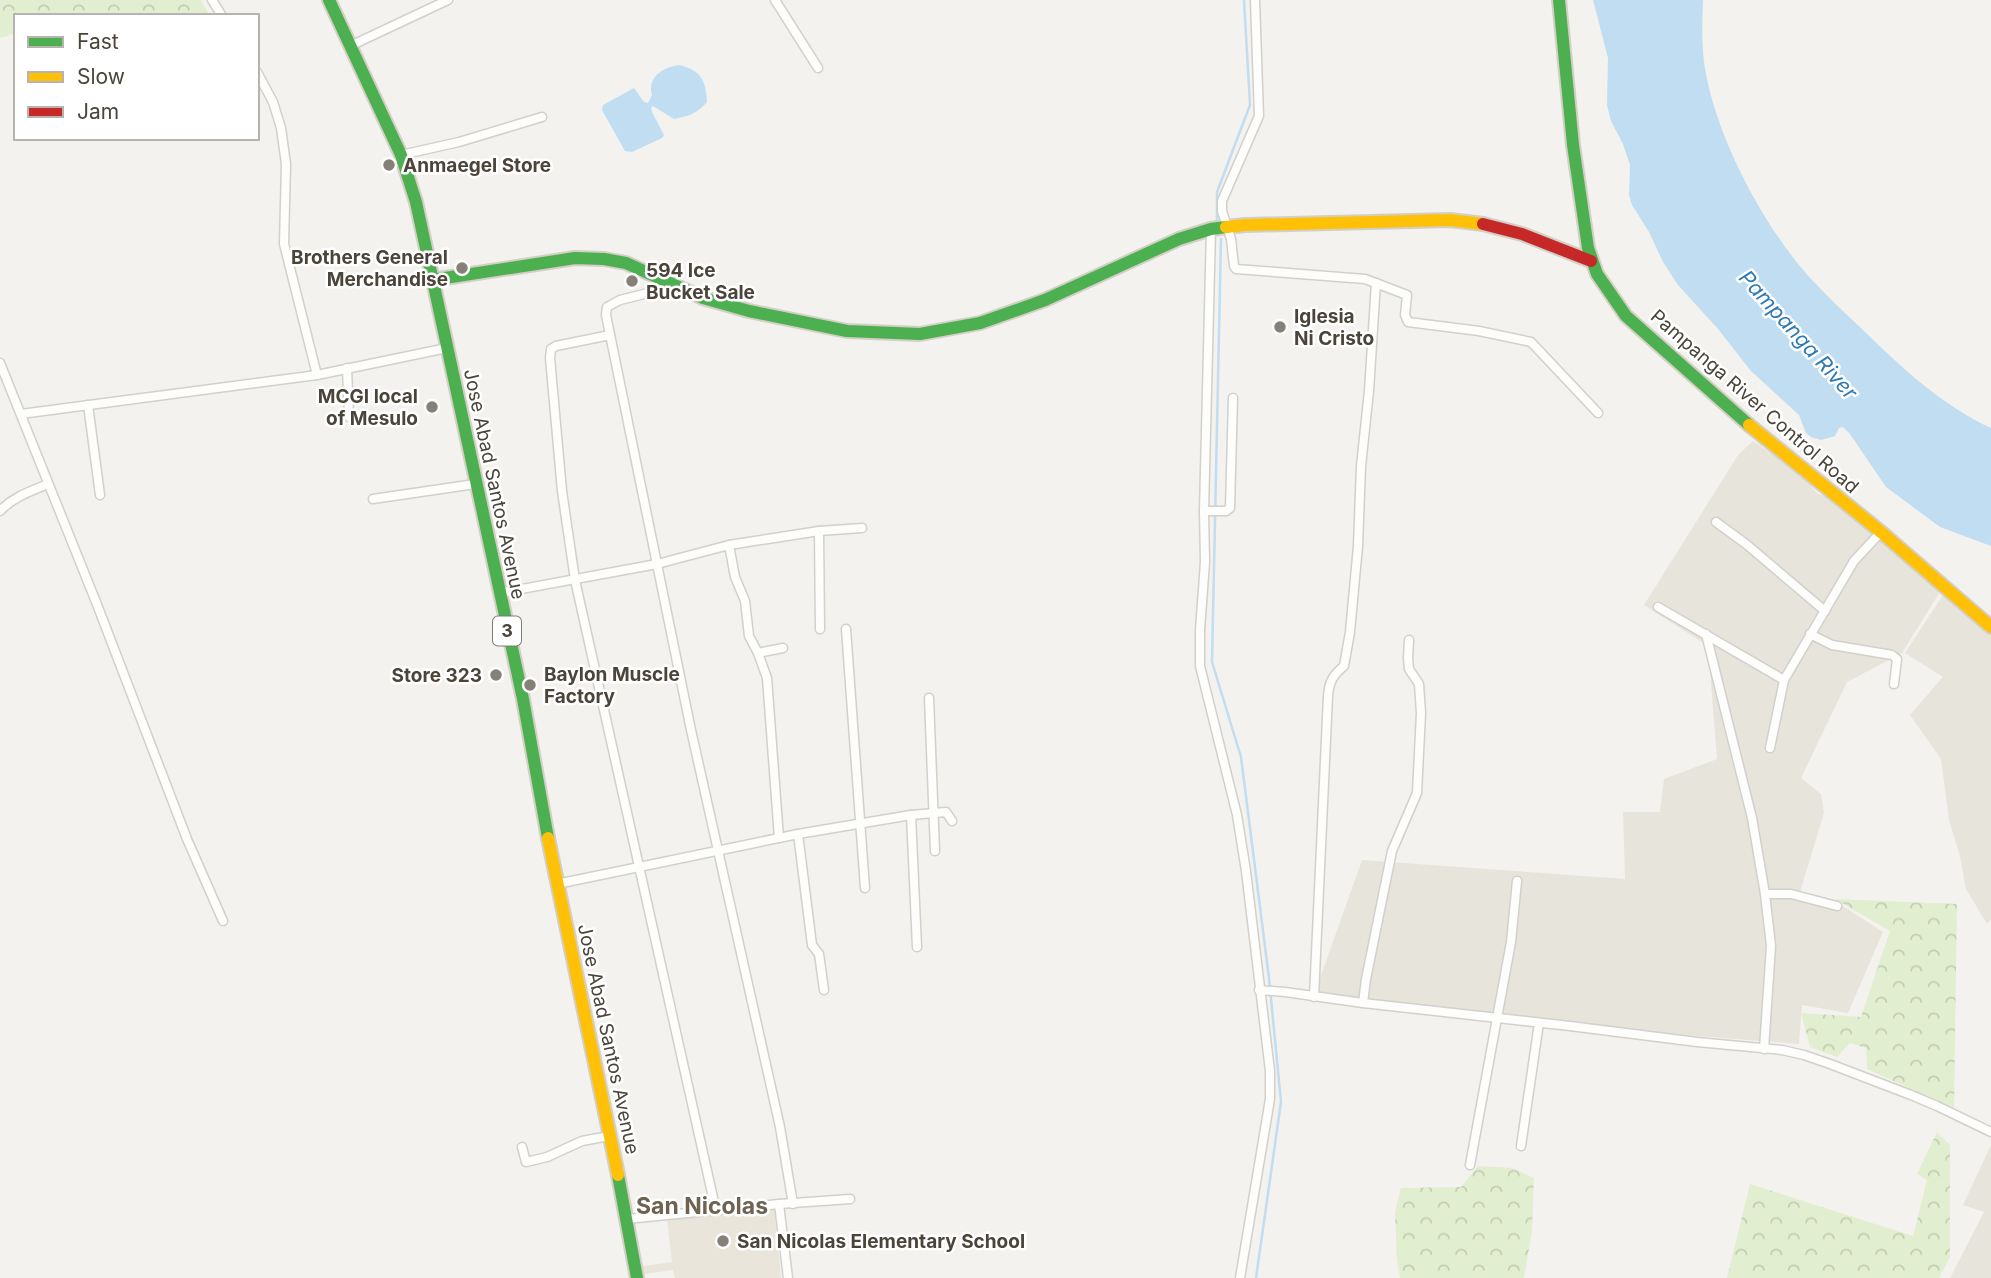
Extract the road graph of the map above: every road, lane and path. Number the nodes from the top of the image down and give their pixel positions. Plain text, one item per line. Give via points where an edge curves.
1 (329, 0) edge
2 (448, 0) edge
3 (775, 0) edge
4 (1255, 0) edge
5 (1559, 0) edge
6 (350, 46) junction
7 (818, 68) dead end
8 (259, 76) edge
9 (542, 117) dead end
10 (401, 155) junction
11 (1226, 227) junction
12 (1211, 229) junction
13 (1591, 261) junction
14 (432, 280) junction
15 (1376, 283) junction
16 (676, 286) junction
17 (610, 335) junction
18 (447, 348) junction
19 (0, 363) edge
20 (347, 368) junction
21 (317, 375) junction
22 (1233, 398) dead end
23 (88, 405) junction
24 (1598, 413) dead end
25 (21, 414) junction
26 (349, 417) dead end
27 (48, 484) junction
28 (475, 484) junction
29 (100, 495) dead end
30 (373, 499) dead end
31 (0, 511) edge
32 (1205, 511) junction
33 (1716, 522) dead end
34 (862, 528) dead end
35 (819, 531) junction
36 (1881, 532) junction
37 (729, 545) junction
38 (657, 564) junction
39 (575, 580) junction
40 (499, 593) junction
41 (1658, 607) dead end
42 (1825, 611) junction
43 (1991, 627) edge
44 (820, 629) dead end
45 (846, 629) dead end
46 (1706, 634) junction
47 (1810, 634) junction
48 (1409, 640) dead end
49 (783, 648) dead end
50 (758, 653) junction
51 (1784, 680) junction
52 (1894, 684) dead end
53 (929, 698) dead end
54 (1770, 748) dead end
55 (934, 813) junction
56 (911, 815) junction
57 (952, 821) dead end
58 (859, 823) junction
59 (798, 834) junction
60 (779, 838) junction
61 (717, 851) junction
62 (935, 851) dead end
63 (640, 867) junction
64 (1517, 881) dead end
65 (557, 884) junction
66 (865, 888) dead end
67 (1765, 894) junction
68 (1837, 906) dead end
69 (223, 921) dead end
70 (917, 947) dead end
71 (824, 990) dead end
72 (1261, 990) junction
73 (1314, 997) junction
74 (1363, 1003) junction
75 (1497, 1019) junction
76 (1539, 1023) junction
77 (1764, 1049) junction
78 (1991, 1132) edge
79 (608, 1136) junction
80 (1521, 1146) dead end
81 (522, 1147) dead end
82 (1470, 1165) dead end
83 (850, 1199) dead end
84 (779, 1204) junction
85 (793, 1204) junction
86 (716, 1211) junction
87 (627, 1219) junction
88 (637, 1278) edge
89 (788, 1278) edge
90 (1240, 1278) edge

1 - 6 main road, Jose Abad Santos Avenue / 3
2 - 6 street
3 - 7 street
4 - 11 street via 1259,116 1222,201
5 - 13 main road via 1573,145
6 - 10 main road, Jose Abad Santos Avenue / 3
8 - 21 street via 281,128 286,164 284,244
9 - 10 street
10 - 14 main road, Jose Abad Santos Avenue / 3
11 - 12 main road
11 - 13 main road via 1469,221 1497,225
11 - 15 street via 1236,269
12 - 16 main road via 1045,300 981,323 920,334 847,331 749,311
12 - 32 street
13 - 36 main road, Pampanga River Control Road via 1626,316 1728,408
14 - 16 main road via 575,258 626,263
14 - 18 main road, Jose Abad Santos Avenue / 3
15 - 24 street via 1406,295 1408,322 1531,342
15 - 73 street via 1350,632 1344,666 1329,684
16 - 17 street via 607,307
17 - 38 street
17 - 39 street via 551,349 562,491
18 - 20 street
18 - 28 main road, Jose Abad Santos Avenue / 3
19 - 25 street
20 - 21 street
20 - 26 street
21 - 23 street
22 - 32 street via 1230,508
23 - 25 street
23 - 29 street
25 - 27 street
27 - 31 street via 23,494
27 - 69 street
28 - 30 street
28 - 40 main road, Jose Abad Santos Avenue / 3
32 - 72 street via 1199,666 1237,815
33 - 42 street
34 - 35 street
35 - 37 street
35 - 44 street
36 - 42 street via 1854,561
36 - 43 main road, Pampanga River Control Road
37 - 38 street
37 - 50 street via 745,601 749,636
38 - 39 street
38 - 61 street
39 - 40 street
39 - 63 street
40 - 65 main road, Jose Abad Santos Avenue / 3
41 - 46 street
42 - 47 street
45 - 58 street
46 - 51 street
46 - 67 street via 1752,818
47 - 51 street
47 - 52 street via 1832,645 1892,655 1897,663
48 - 74 street via 1409,669 1419,684 1421,713 1417,793 1392,850
49 - 50 street
50 - 60 street via 767,678
51 - 54 street
53 - 55 street
55 - 56 street
55 - 57 street via 946,812
55 - 62 street
56 - 58 street
56 - 70 street
58 - 59 street
58 - 66 street
59 - 60 street
59 - 71 street via 812,945 819,954
60 - 61 street
61 - 63 street
61 - 85 street
63 - 65 street
63 - 86 street
64 - 75 street
65 - 79 main road, Jose Abad Santos Avenue / 3
67 - 68 street via 1791,894
67 - 77 street via 1771,946
72 - 73 street
72 - 90 street via 1270,1099
73 - 74 street
74 - 75 street
75 - 76 street
75 - 82 street
76 - 77 street
76 - 80 street
77 - 78 street via 1793,1052 1830,1064 1937,1105
79 - 81 street via 582,1141 535,1162 526,1163
79 - 87 main road, Jose Abad Santos Avenue / 3
83 - 85 street
84 - 85 street
84 - 86 street
84 - 89 street
86 - 87 street
87 - 88 main road, Jose Abad Santos Avenue / 3

